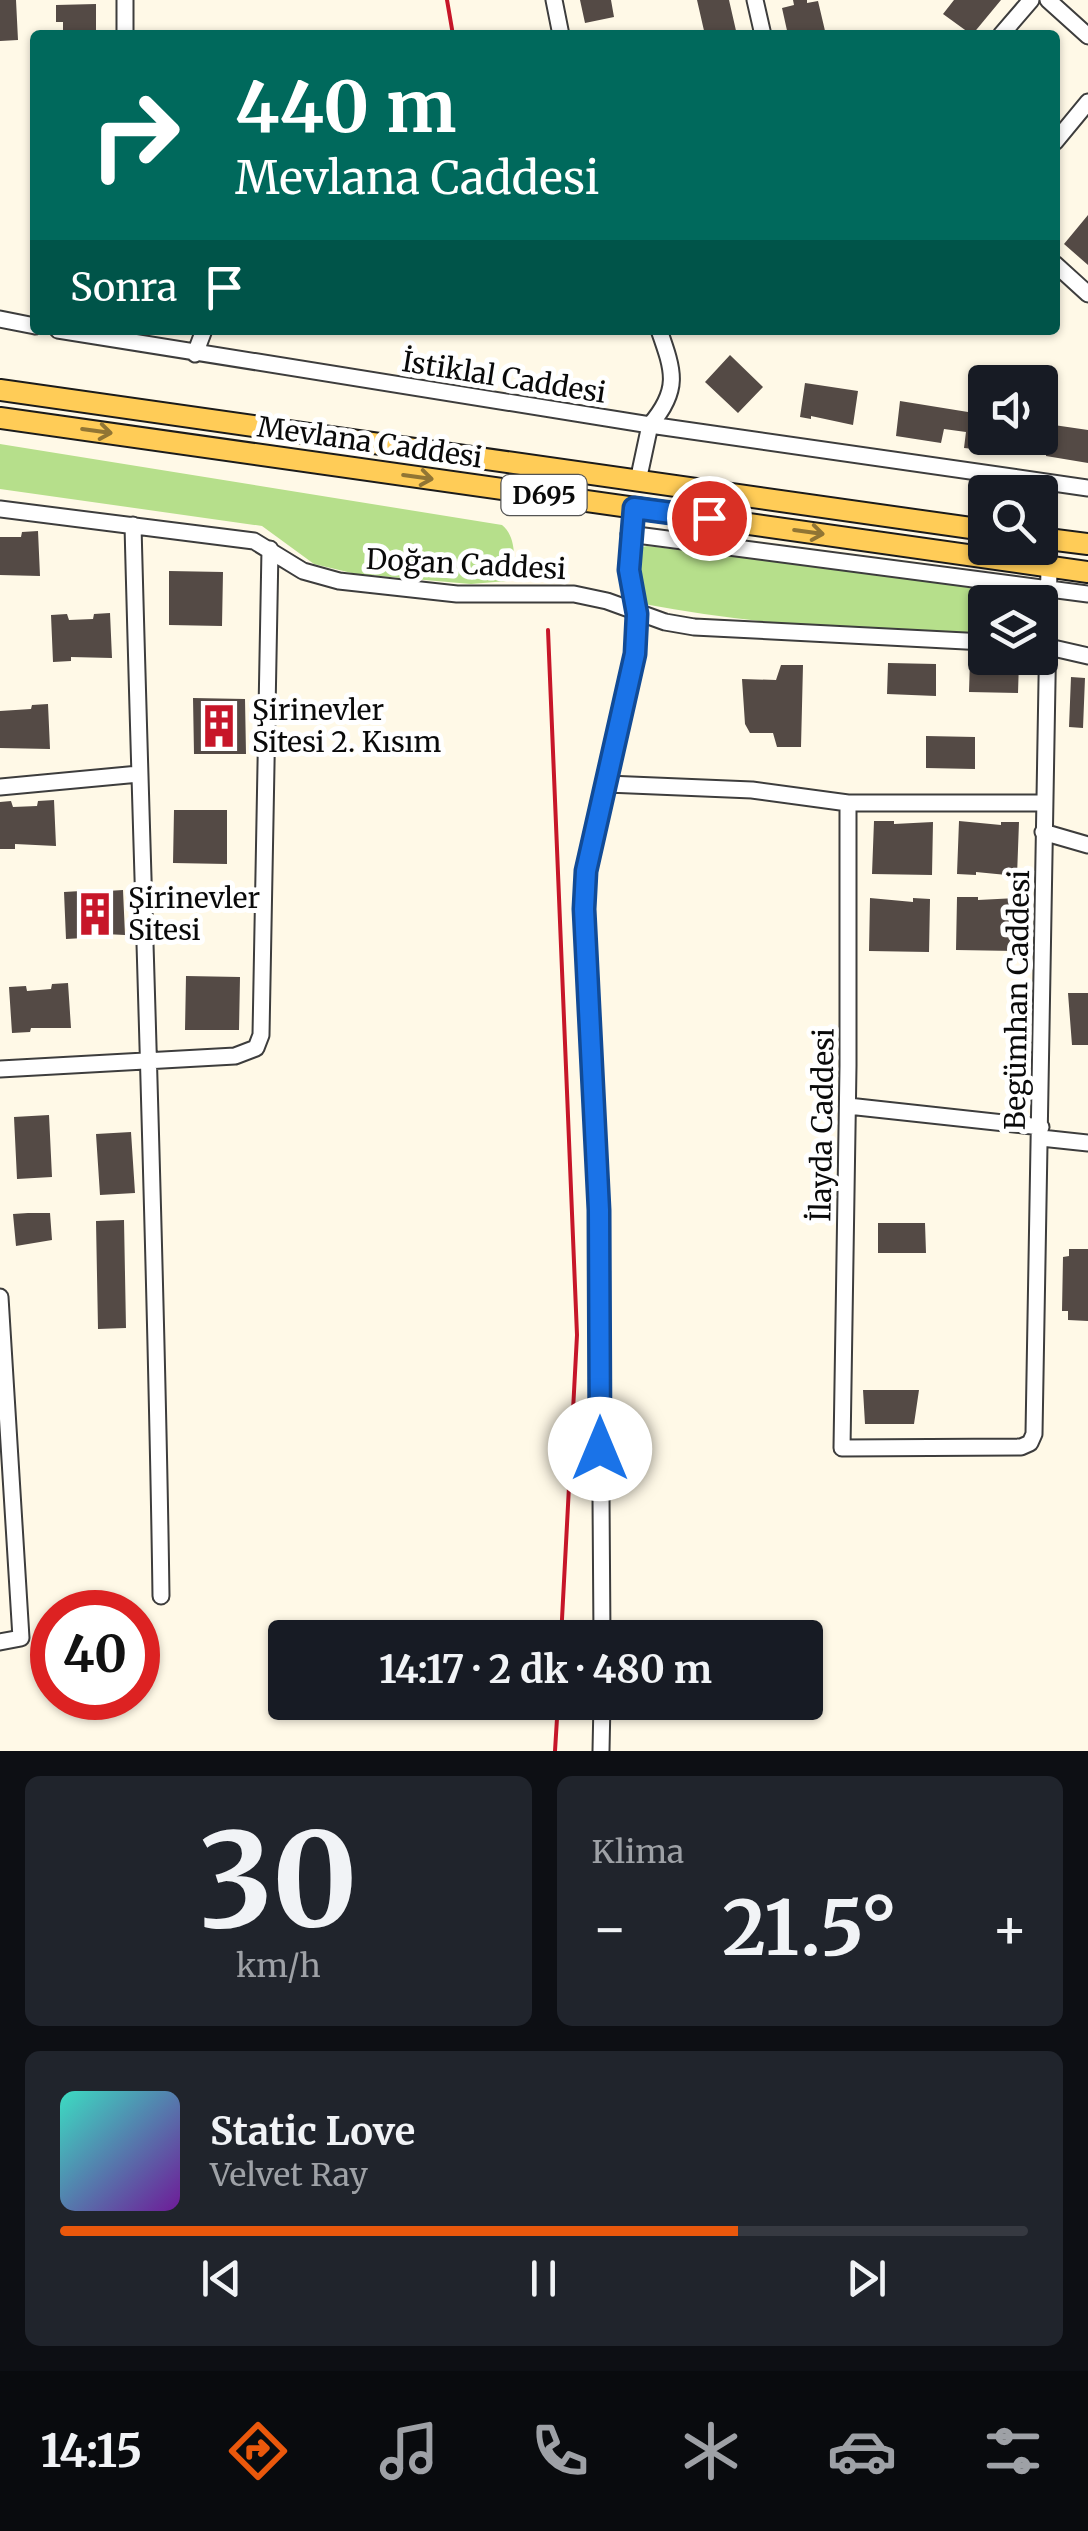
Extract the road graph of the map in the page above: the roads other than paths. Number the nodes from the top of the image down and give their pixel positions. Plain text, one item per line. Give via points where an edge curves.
1 (125, 0) edge
2 (554, 0) edge
3 (755, 0) edge
4 (1031, 0) edge
5 (1048, 0) edge
6 (125, 30) edge
7 (560, 30) edge
8 (762, 30) edge
9 (1005, 30) edge
10 (1088, 36) edge
11 (1088, 102) edge
12 (1060, 136) edge
13 (1060, 268) edge
14 (1082, 288) edge
15 (0, 319) edge
16 (30, 325) edge
17 (202, 335) edge
18 (661, 335) edge
19 (125, 336) edge
20 (195, 354) junction
21 (0, 390) edge
22 (0, 418) edge
23 (650, 426) junction
24 (638, 481) junction
25 (1088, 488) edge
26 (0, 508) edge
27 (634, 508) junction
28 (133, 525) junction
29 (968, 528) edge
30 (629, 534) junction
31 (1058, 540) edge
32 (1088, 544) edge
33 (270, 549) junction
34 (1049, 566) junction
35 (1088, 572) edge
36 (1025, 585) edge
37 (1048, 585) edge
38 (1058, 590) edge
39 (1088, 594) edge
40 (637, 614) junction
41 (968, 641) edge
42 (1058, 649) edge
43 (1088, 656) edge
44 (1043, 675) edge
45 (139, 774) junction
46 (607, 784) junction
47 (0, 787) edge
48 (848, 802) junction
49 (1043, 803) junction
50 (1044, 832) junction
51 (1088, 845) edge
52 (146, 1060) junction
53 (0, 1069) edge
54 (848, 1106) junction
55 (1041, 1132) junction
56 (1088, 1143) edge
57 (0, 1297) edge
58 (1034, 1434) joint
59 (162, 1596) dead end
60 (602, 1620) edge
61 (0, 1642) edge
62 (602, 1720) edge
63 (601, 1751) edge

1 - 6 street
2 - 7 street
3 - 8 street
4 - 9 street
5 - 10 street
11 - 12 street
13 - 14 street
15 - 16 street
17 - 20 street
18 - 23 street via 672,387
19 - 20 street, İstiklal Caddesi
20 - 23 street, İstiklal Caddesi
21 - 24 main road, Mevlana Caddesi / D695
22 -> 27 main road, Mevlana Caddesi / D695
23 - 24 street
23 - 25 street, İstiklal Caddesi
24 - 29 main road, Mevlana Caddesi / D695
26 - 28 street, Doğan Caddesi
27 - 30 street
27 -> 34 main road, Mevlana Caddesi / D695
28 - 33 street, Doğan Caddesi via 254,541
28 - 45 street
30 - 36 street
30 - 40 street
31 - 32 main road
33 - 40 street, Doğan Caddesi via 303,571 339,580 457,594 574,594
33 - 52 street via 261,1035 256,1048 235,1056
34 - 35 main road, Mevlana Caddesi / D695
34 - 37 street, Begümhan Caddesi
38 - 39 street
40 - 41 street, Doğan Caddesi via 694,627
40 - 46 street
42 - 43 street
44 - 49 street, Begümhan Caddesi
45 - 47 street
45 - 52 street
46 - 48 street
46 - 60 street via 584,889 599,1210
48 - 49 street
48 - 54 street, İlayda Caddesi
49 - 50 street, Begümhan Caddesi
50 - 51 street
50 - 55 street, Begümhan Caddesi
52 - 53 street
52 - 59 street
54 - 55 street
54 - 58 street, İlayda Caddesi via 842,1448 1020,1447
55 - 56 street
55 - 58 street, Begümhan Caddesi
57 - 61 street via 20,1638
62 - 63 street

